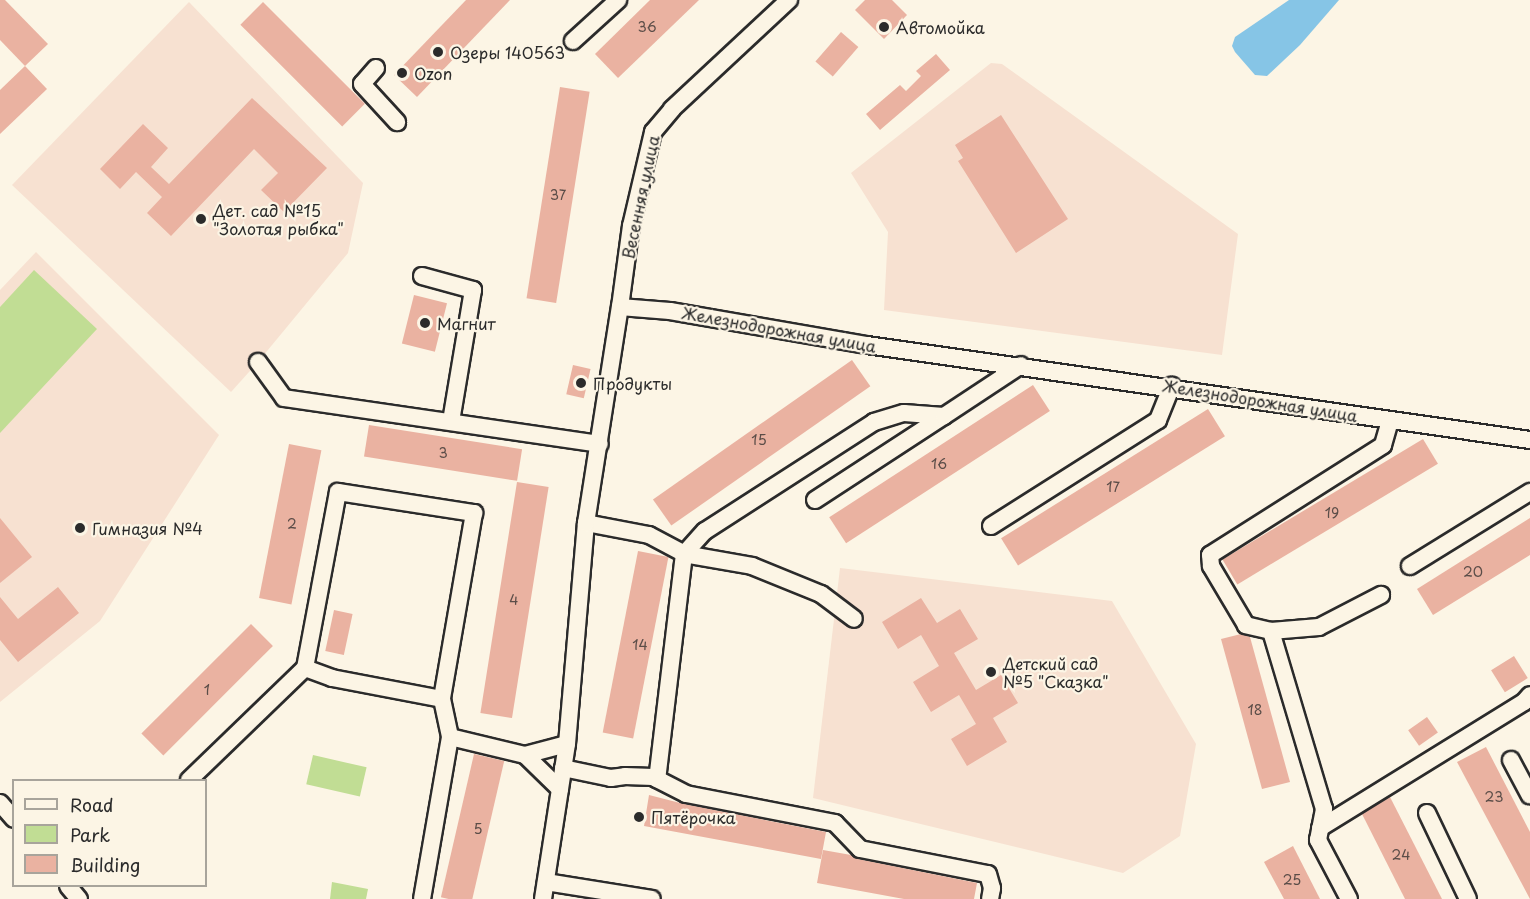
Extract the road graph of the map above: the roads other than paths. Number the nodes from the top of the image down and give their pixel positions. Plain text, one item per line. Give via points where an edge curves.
1 (618, 0) edge
2 (789, 0) edge
3 (573, 41) dead end
4 (376, 68) dead end
5 (397, 122) dead end
6 (422, 276) dead end
7 (620, 307) junction
8 (258, 362) dead end
9 (1020, 365) junction
10 (1172, 386) junction
11 (944, 416) junction
12 (451, 421) junction
13 (1390, 421) junction
14 (1530, 440) edge
15 (600, 444) junction
16 (1530, 492) edge
17 (815, 500) dead end
18 (586, 524) junction
19 (991, 526) dead end
20 (684, 554) junction
21 (1410, 566) dead end
22 (1381, 595) dead end
23 (854, 619) dead end
24 (1271, 631) junction
25 (305, 668) junction
26 (1530, 695) edge
27 (442, 699) junction
28 (450, 737) junction
29 (567, 744) junction
30 (525, 755) junction
31 (1512, 760) dead end
32 (563, 768) junction
33 (190, 779) edge
34 (657, 779) junction
35 (560, 789) junction
36 (1530, 795) edge
37 (0, 803) edge
38 (1427, 813) dead end
39 (12, 817) edge
40 (1320, 828) junction
41 (546, 882) junction
42 (70, 887) edge
43 (609, 896) edge
44 (79, 899) edge
45 (422, 899) edge
46 (543, 899) edge
47 (652, 899) edge
48 (990, 899) edge
49 (1349, 899) edge
50 (1468, 899) edge

1 - 3 street
2 - 7 street, Весенняя улица via 672,108 653,132 631,226
4 - 5 street via 362,84
6 - 12 street via 473,290
7 - 9 street, Железнодорожная улица via 670,311 867,345
7 - 15 street
8 - 12 street via 284,398
9 - 10 street, Железнодорожная улица
9 - 11 street
10 - 13 street, Железнодорожная улица
10 - 19 street via 1158,420
11 - 17 street
11 - 20 street via 904,412 874,422 705,531
12 - 15 street
13 - 14 street, Железнодорожная улица
13 - 24 street via 1383,445 1210,555 1211,566 1246,625
15 - 18 street
16 - 21 street
18 - 20 street via 649,535
18 - 29 street
20 - 23 street via 752,566 820,594
20 - 34 street
22 - 24 street via 1319,627
24 - 40 street via 1324,809
25 - 27 street via 332,678
25 - 27 street via 338,492 474,513
25 - 33 street
26 - 40 street
27 - 28 street
28 - 30 street
28 - 45 street
29 - 30 street
29 - 32 street
30 - 35 street
31 - 36 street
32 - 34 street via 611,778
32 - 35 street
34 - 48 street via 686,794 835,823 860,849 988,874
35 - 41 street
37 - 39 street
38 - 50 street
40 - 49 street via 1318,840
41 - 43 street
41 - 46 street
42 - 44 street
43 - 47 street

